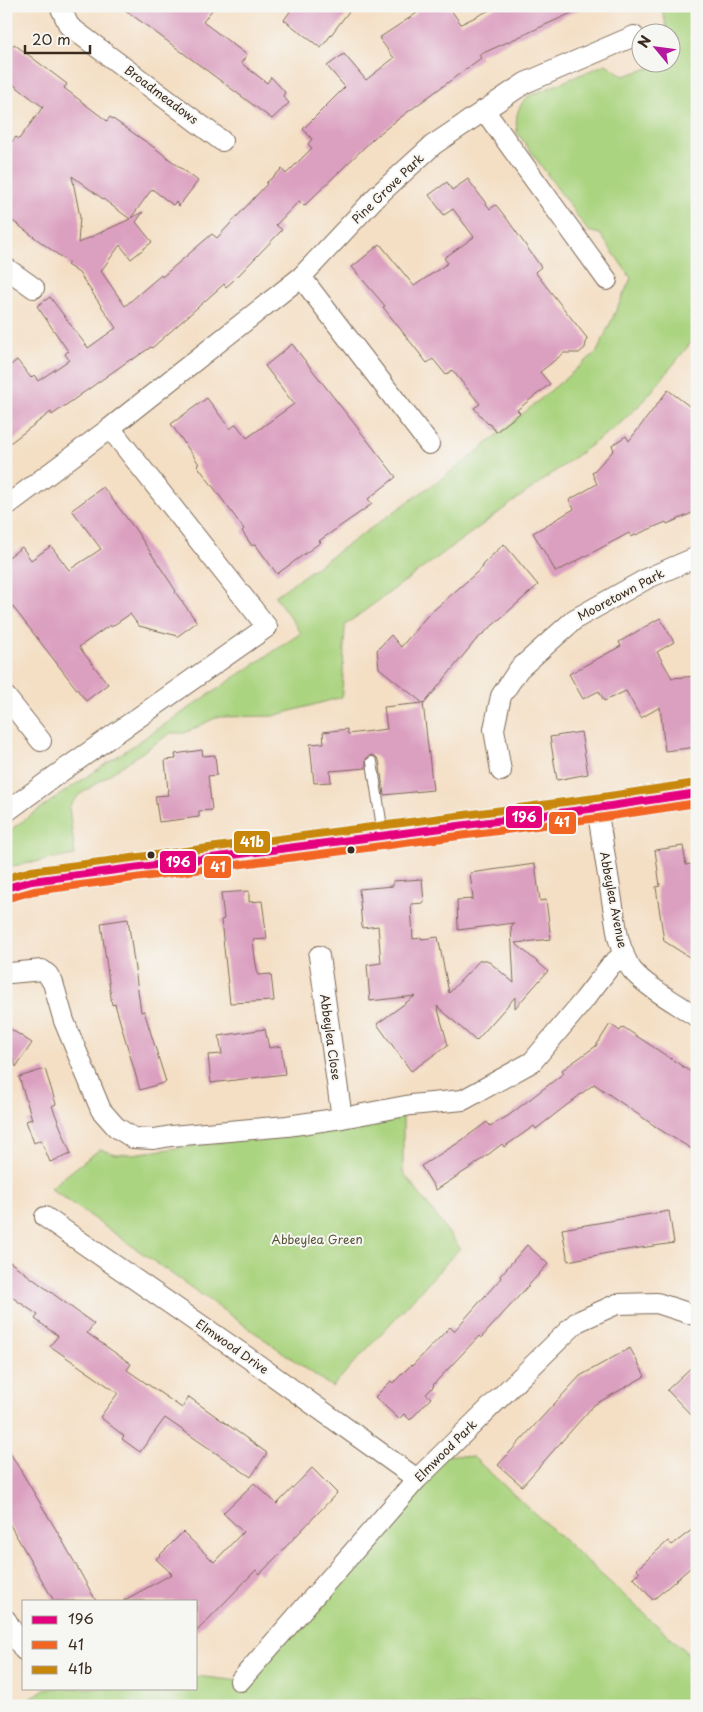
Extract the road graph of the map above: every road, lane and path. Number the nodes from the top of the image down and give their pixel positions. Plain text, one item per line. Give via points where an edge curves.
1 (60, 6) edge
2 (630, 38) edge
3 (484, 110) junction
4 (222, 140) dead end
5 (6, 268) edge
6 (301, 277) junction
7 (607, 280) dead end
8 (34, 288) dead end
9 (110, 428) junction
10 (429, 444) dead end
11 (6, 506) edge
12 (697, 557) edge
13 (6, 697) edge
14 (42, 741) dead end
15 (372, 762) dead end
16 (501, 771) dead end
17 (697, 793) edge
18 (597, 808) junction
19 (6, 812) edge
20 (383, 834) junction
21 (6, 888) edge
22 (624, 954) junction
23 (319, 956) dead end
24 (10, 973) dead end
25 (697, 1017) edge
26 (342, 1118) junction
27 (45, 1217) dead end
28 (697, 1316) edge
29 (417, 1478) junction
30 (6, 1620) edge
31 (22, 1647) edge
32 (240, 1681) dead end

1 - 4 street, Broadmeadows via 69,26
2 - 3 street, Pine Grove Park via 525,83
3 - 6 street, Pine Grove Park via 433,145 376,197
3 - 7 street
5 - 8 street
6 - 9 street, Pine Grove Park
6 - 10 street
9 - 11 street, Pine Grove Park
9 - 19 street via 267,627
12 - 16 street, Mooretown Park via 648,578 575,619 519,669 501,696 494,729
13 - 14 street
15 - 20 lane
17 - 18 main road
18 - 20 main road
18 - 22 street, Abbeylea Avenue via 618,937
20 - 21 main road via 32,881
22 - 25 street, Abbeylea Avenue via 632,970
22 - 26 street via 611,965 532,1062 463,1100 411,1105
23 - 26 street, Abbeylea Close
24 - 26 street via 42,970 48,975 101,1110 116,1127 133,1138 154,1139
27 - 29 street, Elmwood Drive
28 - 29 street, Elmwood Park via 657,1303 617,1304 576,1322
29 - 32 street, Elmwood Park
30 - 31 street

